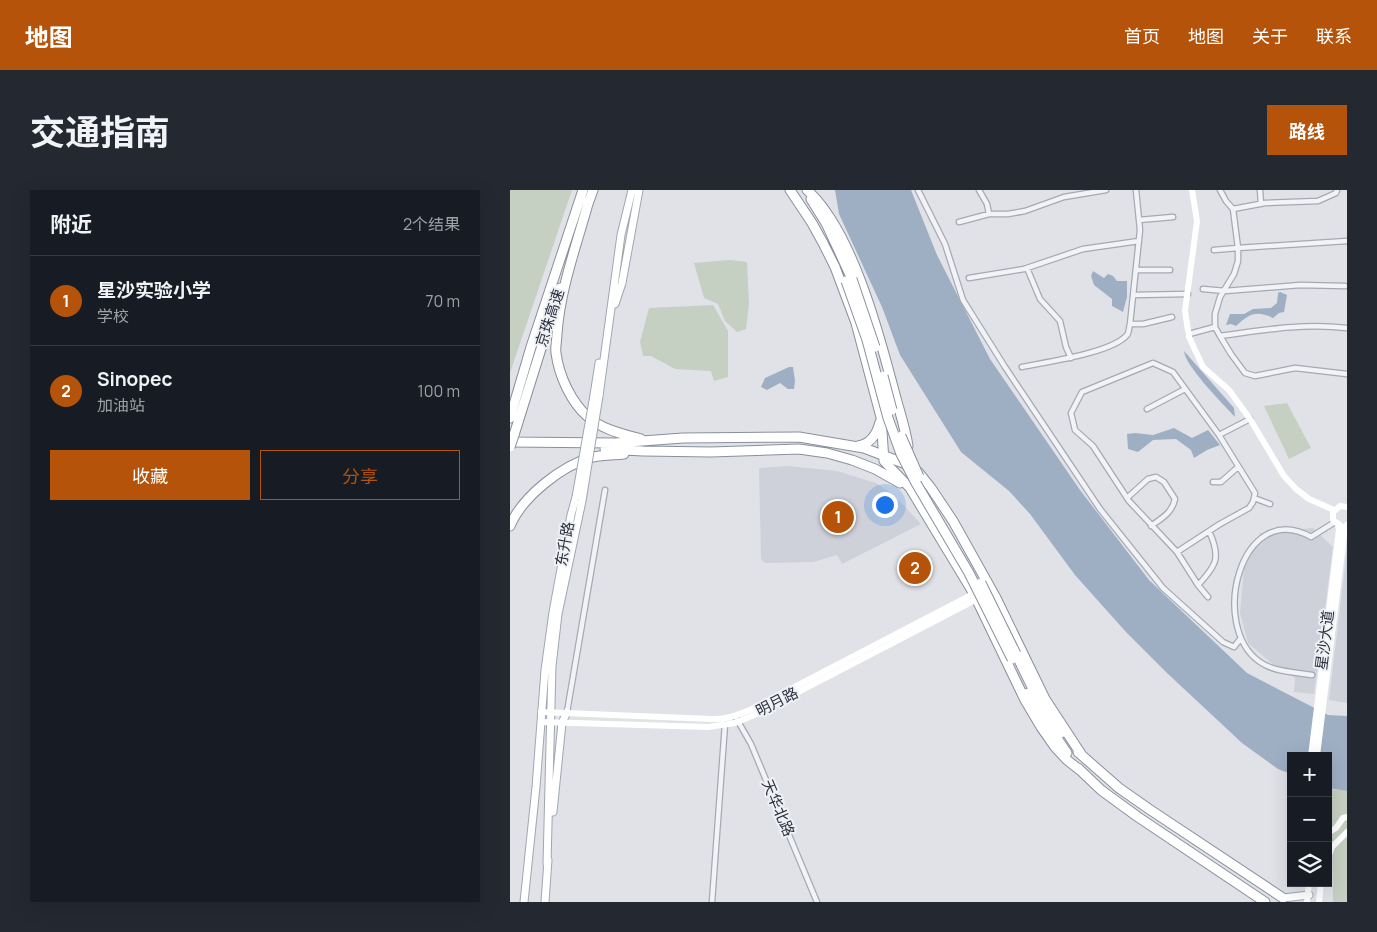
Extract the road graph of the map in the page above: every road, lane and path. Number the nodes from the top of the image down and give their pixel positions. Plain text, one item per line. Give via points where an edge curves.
1 (583, 190) edge
2 (593, 190) edge
3 (628, 190) edge
4 (632, 190) edge
5 (639, 190) edge
6 (791, 190) edge
7 (805, 190) edge
8 (918, 190) edge
9 (987, 190) edge
10 (1106, 190) edge
11 (1136, 190) edge
12 (1192, 190) edge
13 (1220, 190) edge
14 (1260, 190) edge
15 (1337, 190) edge
16 (980, 191) edge
17 (590, 200) junction
18 (1261, 204) junction
19 (1233, 209) junction
20 (989, 214) junction
21 (1173, 217) dead end
22 (1139, 220) junction
23 (959, 222) dead end
24 (1139, 241) junction
25 (1347, 242) edge
26 (1238, 248) junction
27 (1214, 250) dead end
28 (1027, 268) junction
29 (1136, 270) junction
30 (1170, 270) dead end
31 (970, 278) dead end
32 (849, 280) junction
33 (1345, 286) dead end
34 (1203, 289) dead end
35 (1225, 290) junction
36 (1133, 294) junction
37 (1188, 294) junction
38 (611, 316) junction
39 (1172, 317) dead end
40 (1130, 324) junction
41 (1215, 327) junction
42 (1347, 328) edge
43 (1188, 334) junction
44 (1220, 336) junction
45 (531, 347) junction
46 (1071, 358) junction
47 (1022, 367) dead end
48 (1347, 374) edge
49 (1185, 389) junction
50 (597, 395) junction
51 (510, 406) edge
52 (1147, 410) dead end
53 (881, 417) junction
54 (510, 418) edge
55 (1250, 419) junction
56 (1219, 435) junction
57 (512, 439) edge
58 (651, 441) junction
59 (856, 446) junction
60 (510, 447) edge
61 (643, 451) junction
62 (883, 455) junction
63 (911, 466) junction
64 (1238, 467) junction
65 (1213, 482) dead end
66 (605, 490) dead end
67 (1127, 498) junction
68 (1254, 498) junction
69 (579, 499) junction
70 (918, 501) junction
71 (1270, 504) dead end
72 (1347, 507) edge
73 (1334, 510) junction
74 (1336, 523) junction
75 (1347, 525) edge
76 (510, 526) edge
77 (1151, 526) junction
78 (1209, 531) junction
79 (1177, 552) junction
80 (1198, 585) junction
81 (991, 588) junction
82 (975, 597) junction
83 (1208, 597) dead end
84 (1241, 638) junction
85 (1014, 657) junction
86 (1312, 675) dead end
87 (1321, 693) junction
88 (541, 712) junction
89 (567, 712) junction
90 (551, 713) junction
91 (728, 718) junction
92 (737, 719) junction
93 (541, 722) junction
94 (550, 722) junction
95 (562, 723) junction
96 (724, 725) junction
97 (1312, 752) edge
98 (1317, 752) edge
99 (1081, 754) junction
100 (1081, 771) junction
101 (1347, 817) edge
102 (1332, 826) edge
103 (1336, 828) junction
104 (1332, 830) edge
105 (1347, 832) edge
106 (1332, 847) edge
107 (547, 864) junction
108 (1320, 887) edge
109 (1308, 899) edge
110 (1286, 900) edge
111 (524, 902) edge
112 (544, 902) edge
113 (712, 902) edge
114 (818, 902) edge
115 (1265, 902) edge
116 (1318, 902) edge

1 - 45 highway, 京珠高速
2 - 17 highway, 京珠高速
3 - 50 main road, 东升路 via 618,235
4 - 38 main road, 东升路 via 621,235
5 - 38 main road via 622,284
6 - 32 highway via 820,226
6 - 53 highway via 835,267 856,323
7 - 32 highway via 826,223
7 - 63 highway via 818,200 832,220 863,290 886,360
8 - 84 street via 945,244 963,300 1100,509 1163,588 1223,642 1234,648
9 - 16 street
10 - 20 street via 1064,197 1025,211
11 - 22 street
12 - 37 street via 1197,222
13 - 19 street
14 - 18 street
15 - 18 street via 1318,202
16 - 20 street via 988,204
17 - 57 highway, 京珠高速
17 - 58 highway via 558,324 556,352 563,381 589,418 619,434
18 - 19 street
19 - 26 street
20 - 23 street
21 - 22 street
22 - 24 street
24 - 28 street via 1083,249
24 - 29 street
25 - 26 street
26 - 27 street
26 - 35 street via 1234,274
28 - 31 street
28 - 46 street via 1040,299 1060,321
29 - 30 street
29 - 36 street
32 - 85 highway, bridge via 901,454
33 - 35 street
34 - 35 street
35 - 41 street via 1215,314
36 - 37 street
36 - 40 street
37 - 43 street via 1185,311
38 - 50 main road, 东升路
39 - 40 street
40 - 46 street via 1127,335 1111,345
41 - 43 street
41 - 44 street
42 - 44 street via 1291,326
43 - 55 street via 1203,367 1229,390
44 - 48 street via 1245,373 1254,376 1295,368
45 - 51 highway
45 - 54 highway, 京珠高速
46 - 47 street
49 - 52 street
49 - 56 street
49 - 67 street via 1174,372 1153,363 1082,392 1071,413 1075,430 1093,446
50 - 69 main road, 东升路, bridge
53 - 59 highway via 871,439 862,446
53 - 62 highway
55 - 56 street
55 - 73 street via 1284,476 1309,499
56 - 64 street
57 - 58 highway via 615,443
57 - 60 highway, 京珠高速, bridge
58 - 59 highway via 799,438
59 - 62 highway
60 - 61 highway
61 - 70 highway via 799,450 827,453 876,469 902,485
61 - 76 highway via 592,458 557,474 533,494
62 - 63 highway
62 - 70 highway via 884,461
63 - 81 highway via 931,488 953,521
64 - 65 street via 1221,482
64 - 68 street via 1255,493
66 - 89 street
67 - 77 street
67 - 77 street via 1148,479 1156,477 1164,482 1175,499 1174,505 1169,513
68 - 71 street
68 - 78 street via 1249,508
69 - 88 main road, 东升路 via 571,515 553,612
69 - 90 main road, 东升路 via 558,614
70 - 82 highway
72 - 73 street via 1340,506
73 - 74 street, 星沙大道 via 1332,516
74 - 75 street
74 - 84 street via 1311,537 1289,529 1277,530 1253,546 1242,563 1235,588 1235,615
74 - 87 street, 星沙大道 via 1340,529
75 - 87 street, 星沙大道
77 - 79 street
78 - 79 street
78 - 80 street via 1216,545 1216,555 1212,571
79 - 80 street
80 - 83 street
81 - 82 street, 明月路
81 - 99 highway via 1045,698
82 - 92 street, 明月路
82 - 100 highway via 1025,700 1055,747
84 - 86 street via 1250,653 1268,667
85 - 99 highway via 1054,725
85 - 100 highway via 1036,707
87 - 97 street, 星沙大道
87 - 98 street, 星沙大道
88 - 90 street, 明月路
88 - 93 main road, 东升路
89 - 90 street, 明月路
89 - 91 street, 明月路
89 - 95 main road, 东升路
90 - 94 main road, 东升路
91 - 92 street, 明月路
91 - 96 street
92 - 96 street, 明月路
92 - 114 street, 天华北路 via 751,744
93 - 94 street, 明月路
93 - 111 main road, 东升路
94 - 95 street, 明月路
94 - 107 main road, 东升路
95 - 96 street, 明月路
95 - 107 main road, 东升路
96 - 113 street
99 - 110 highway via 1119,788
100 - 115 highway via 1138,817
101 - 103 street
102 - 103 street
103 - 104 street
105 - 106 street
107 - 112 main road, 东升路
108 - 116 street
109 - 110 main road

